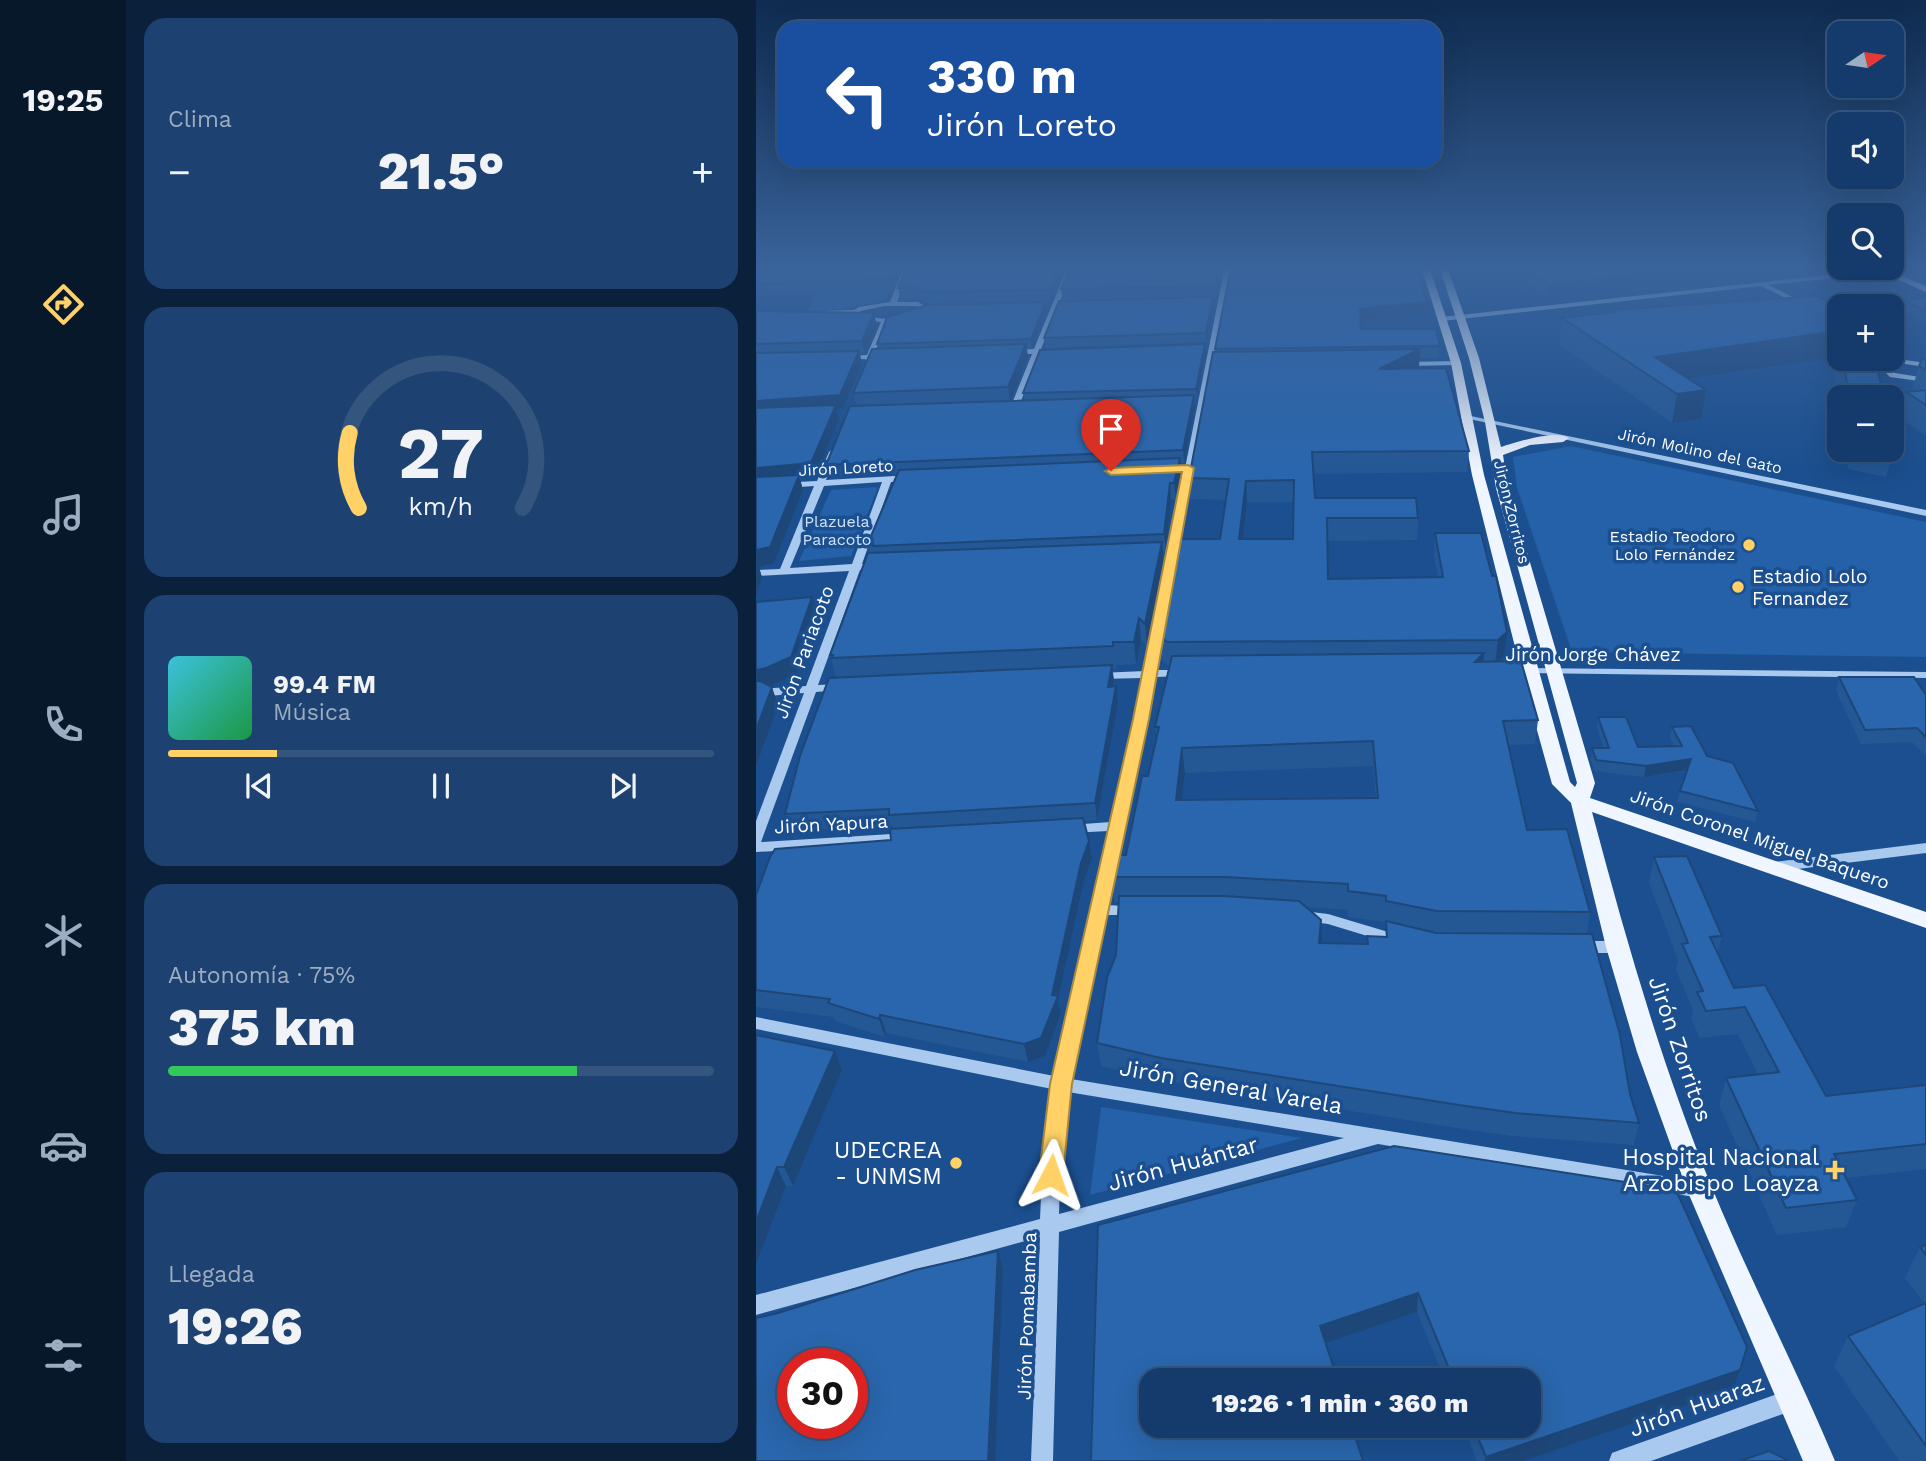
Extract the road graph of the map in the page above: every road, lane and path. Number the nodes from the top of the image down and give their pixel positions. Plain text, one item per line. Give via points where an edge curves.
1 (879, 334) edge
2 (1044, 334) edge
3 (1215, 334) edge
4 (1447, 334) edge
5 (1466, 334) edge
6 (1213, 347) junction
7 (1201, 348) edge
8 (1062, 351) edge
9 (1037, 352) junction
10 (1003, 353) edge
11 (870, 356) junction
12 (897, 356) edge
13 (832, 358) edge
14 (1906, 361) joint
15 (1456, 363) junction
16 (1401, 364) edge
17 (1926, 365) edge
18 (866, 368) edge
19 (1926, 380) edge
20 (1015, 406) junction
21 (1029, 406) edge
22 (1003, 407) edge
23 (1469, 417) junction
24 (1491, 422) junction
25 (839, 436) edge
26 (1563, 438) junction
27 (1496, 453) junction
28 (930, 478) edge
29 (888, 479) junction
30 (821, 483) junction
31 (756, 487) edge
32 (1926, 513) edge
33 (894, 566) edge
34 (856, 567) junction
35 (783, 571) junction
36 (756, 573) edge
37 (1522, 671) junction
38 (1554, 671) junction
39 (1191, 673) edge
40 (1150, 674) junction
41 (1926, 675) edge
42 (1083, 677) edge
43 (852, 687) edge
44 (810, 689) junction
45 (756, 693) edge
46 (1580, 801) junction
47 (1118, 826) junction
48 (1048, 830) edge
49 (923, 838) edge
50 (756, 839) edge
51 (756, 847) edge
52 (1926, 848) edge
53 (1772, 867) junction
54 (1099, 910) junction
55 (1153, 911) edge
56 (1287, 914) edge
57 (1926, 920) edge
58 (1415, 944) edge
59 (1562, 947) edge
60 (1617, 947) junction
61 (756, 1023) edge
62 (1061, 1084) junction
63 (1379, 1137) junction
64 (1700, 1190) junction
65 (1049, 1224) junction
66 (756, 1306) edge
67 (1791, 1399) junction
68 (1042, 1461) edge
69 (1620, 1461) edge
70 (1819, 1461) edge

1 - 11 street
2 - 9 street
3 - 6 street, Jirón Pomabamba
4 - 15 main road, Jirón Zorritos
5 - 24 main road, Jirón Zorritos
6 - 7 street
6 - 40 street, Jirón Pomabamba via 1216,365 1194,402 1165,557
8 - 9 street
9 - 10 street
9 - 20 street
11 - 12 street
11 - 13 street
11 - 18 street
14 - 17 street
14 - 19 street via 1885,364 1883,369 1901,378
15 - 16 street
15 - 23 main road, Jirón Zorritos
20 - 21 street
20 - 22 street
23 - 24 street, Jirón Molino del Gato
23 - 37 main road, Jirón Zorritos
24 - 26 street, Jirón Molino del Gato
24 - 27 main road, Jirón Zorritos
25 - 30 street
26 - 27 main road via 1528,442
26 - 32 street, Jirón Molino del Gato
27 - 38 main road, Jirón Zorritos
28 - 29 street, Jirón Loreto
29 - 30 street, Jirón Loreto
29 - 34 street, Jirón Pariacoto
30 - 31 street, Jirón Loreto
30 - 35 street
33 - 34 street
34 - 35 street
34 - 44 street, Jirón Pariacoto
35 - 36 street
37 - 38 street, Jirón Jorge Chávez
37 - 46 main road, Jirón Zorritos via 1561,784
38 - 41 street, Jirón Jorge Chávez
38 - 46 main road, Jirón Zorritos via 1586,783
39 - 40 street
40 - 42 street
40 - 47 street, Jirón Pomabamba
43 - 44 street
44 - 45 street
44 - 50 street, Jirón Pariacoto
46 - 53 main road, Jirón Coronel Miguel Baquero
46 - 60 main road, Jirón Zorritos
47 - 48 street
47 - 54 street, Jirón Pomabamba
49 - 51 street, Jirón Yapura
52 - 53 street
53 - 57 main road, Jirón Coronel Miguel Baquero
54 - 55 street
54 - 62 street, Jirón Pomabamba
56 - 58 street via 1328,919
59 - 60 street
60 - 64 main road, Jirón Zorritos via 1649,1052
61 - 62 street, Jirón General Varela
62 - 63 street, Jirón General Varela
62 - 65 street, Jirón Pomabamba
63 - 64 street, Jirón General Varela
63 - 65 street, Jirón Huántar
64 - 67 main road, Jirón Zorritos
65 - 66 street, Jirón Huántar
65 - 68 street, Jirón Pomabamba
67 - 69 street, Jirón Huaraz
67 - 70 main road, Jirón Zorritos

